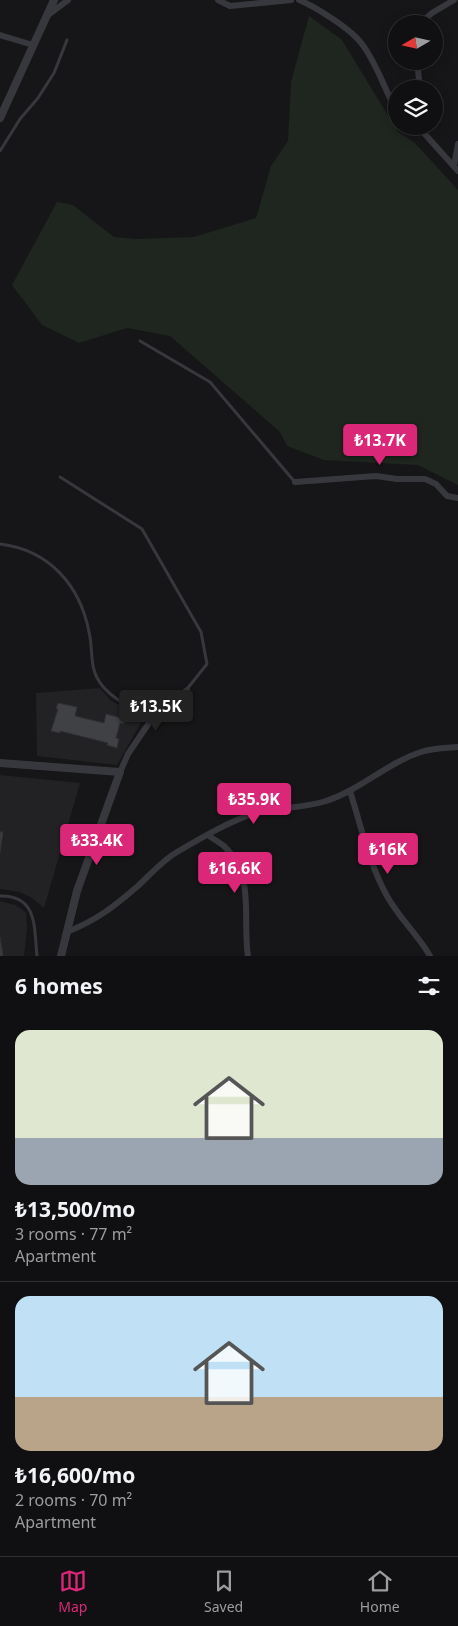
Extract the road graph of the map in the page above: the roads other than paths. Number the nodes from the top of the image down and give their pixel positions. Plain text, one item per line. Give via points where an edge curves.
1 (54, 0) edge
2 (68, 0) edge
3 (218, 0) edge
4 (291, 0) edge
5 (299, 0) edge
6 (454, 0) edge
7 (48, 14) junction
8 (430, 15) edge
9 (0, 35) edge
10 (67, 40) dead end
11 (33, 45) junction
12 (388, 94) edge
13 (0, 118) edge
14 (427, 135) edge
15 (458, 144) edge
16 (0, 151) edge
17 (456, 168) edge
18 (140, 341) dead end
19 (60, 478) dead end
20 (295, 482) joint
21 (458, 498) edge
22 (0, 544) edge
23 (187, 690) joint
24 (153, 718) junction
25 (458, 747) edge
26 (0, 763) edge
27 (120, 772) junction
28 (350, 791) junction
29 (208, 835) junction
30 (0, 896) edge
31 (67, 932) junction
32 (37, 956) edge
33 (61, 956) edge
34 (248, 956) edge
35 (430, 956) edge

1 - 7 street
2 - 7 street
3 - 4 street via 230,6
5 - 12 street via 316,7 361,42
6 - 8 street
7 - 11 street
9 - 11 street
10 - 16 lane via 54,73
11 - 13 street
14 - 17 street
15 - 17 street
18 - 20 lane via 210,382
19 - 23 lane via 142,529 201,632 207,664
20 - 21 street via 376,476 425,479 436,484 447,496
22 - 24 lane via 34,554 55,566 70,584 85,612 94,670 101,683 112,695
23 - 24 street
24 - 27 street via 128,754
25 - 28 street via 419,752
26 - 27 street
27 - 31 street via 76,891
28 - 29 street via 326,801 257,813
28 - 35 street via 377,877
29 - 31 street via 174,854 107,912
29 - 34 street via 234,858 245,882
30 - 32 lane via 27,904 33,919
31 - 33 street

